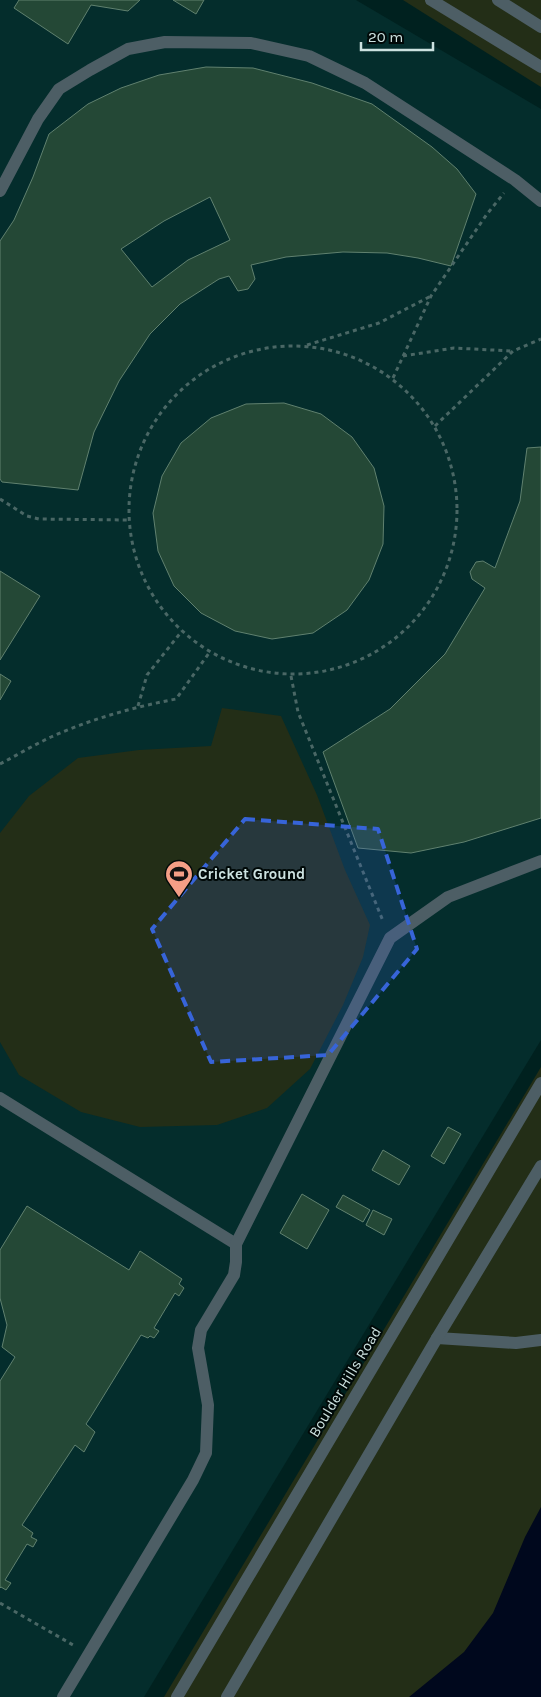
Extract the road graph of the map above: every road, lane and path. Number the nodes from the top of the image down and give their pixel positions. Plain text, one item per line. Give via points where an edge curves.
1 (431, 0) edge
2 (498, 0) edge
3 (541, 27) edge
4 (541, 67) edge
5 (515, 180) junction
6 (0, 191) edge
7 (541, 201) edge
8 (431, 296) junction
9 (541, 339) edge
10 (307, 345) junction
11 (513, 351) junction
12 (403, 356) junction
13 (393, 378) junction
14 (435, 426) junction
15 (0, 499) edge
16 (129, 520) junction
17 (182, 631) junction
18 (209, 653) junction
19 (291, 676) junction
20 (138, 706) junction
21 (0, 764) edge
22 (541, 861) edge
23 (390, 938) junction
24 (541, 1083) edge
25 (0, 1098) edge
26 (541, 1166) edge
27 (236, 1244) junction
28 (437, 1338) junction
29 (541, 1340) edge
30 (0, 1603) edge
31 (89, 1654) junction
32 (63, 1697) edge
33 (177, 1697) edge
34 (226, 1697) edge

1 - 4 lane
2 - 3 lane
5 - 6 lane via 364,83 309,56 251,43 166,42 128,50 59,89 38,119
5 - 7 lane
5 - 8 path via 487,214
8 - 10 path via 379,323
8 - 12 path
9 - 11 path
10 - 13 path via 352,355
10 - 16 path via 260,347 216,364 178,391 150,429 132,473
11 - 12 path via 454,348
11 - 14 path
12 - 13 path
13 - 14 path via 416,400
14 - 19 path via 448,454 458,517 443,579 427,606 406,630 381,650 353,664 323,673
15 - 16 path via 27,516 39,519
16 - 17 path via 138,566 160,608
17 - 18 path
17 - 20 path via 147,675
18 - 19 path via 259,672
18 - 20 path via 176,699
19 - 23 path via 298,712
20 - 21 path via 52,737
22 - 23 lane via 448,897
23 - 27 lane
24 - 33 lane, Boulder Hills Road
25 - 27 lane
26 - 28 lane
27 - 31 lane via 234,1275 201,1330 198,1348 208,1406 206,1453
28 - 29 lane via 516,1343
28 - 34 lane
30 - 31 path
31 - 32 lane

